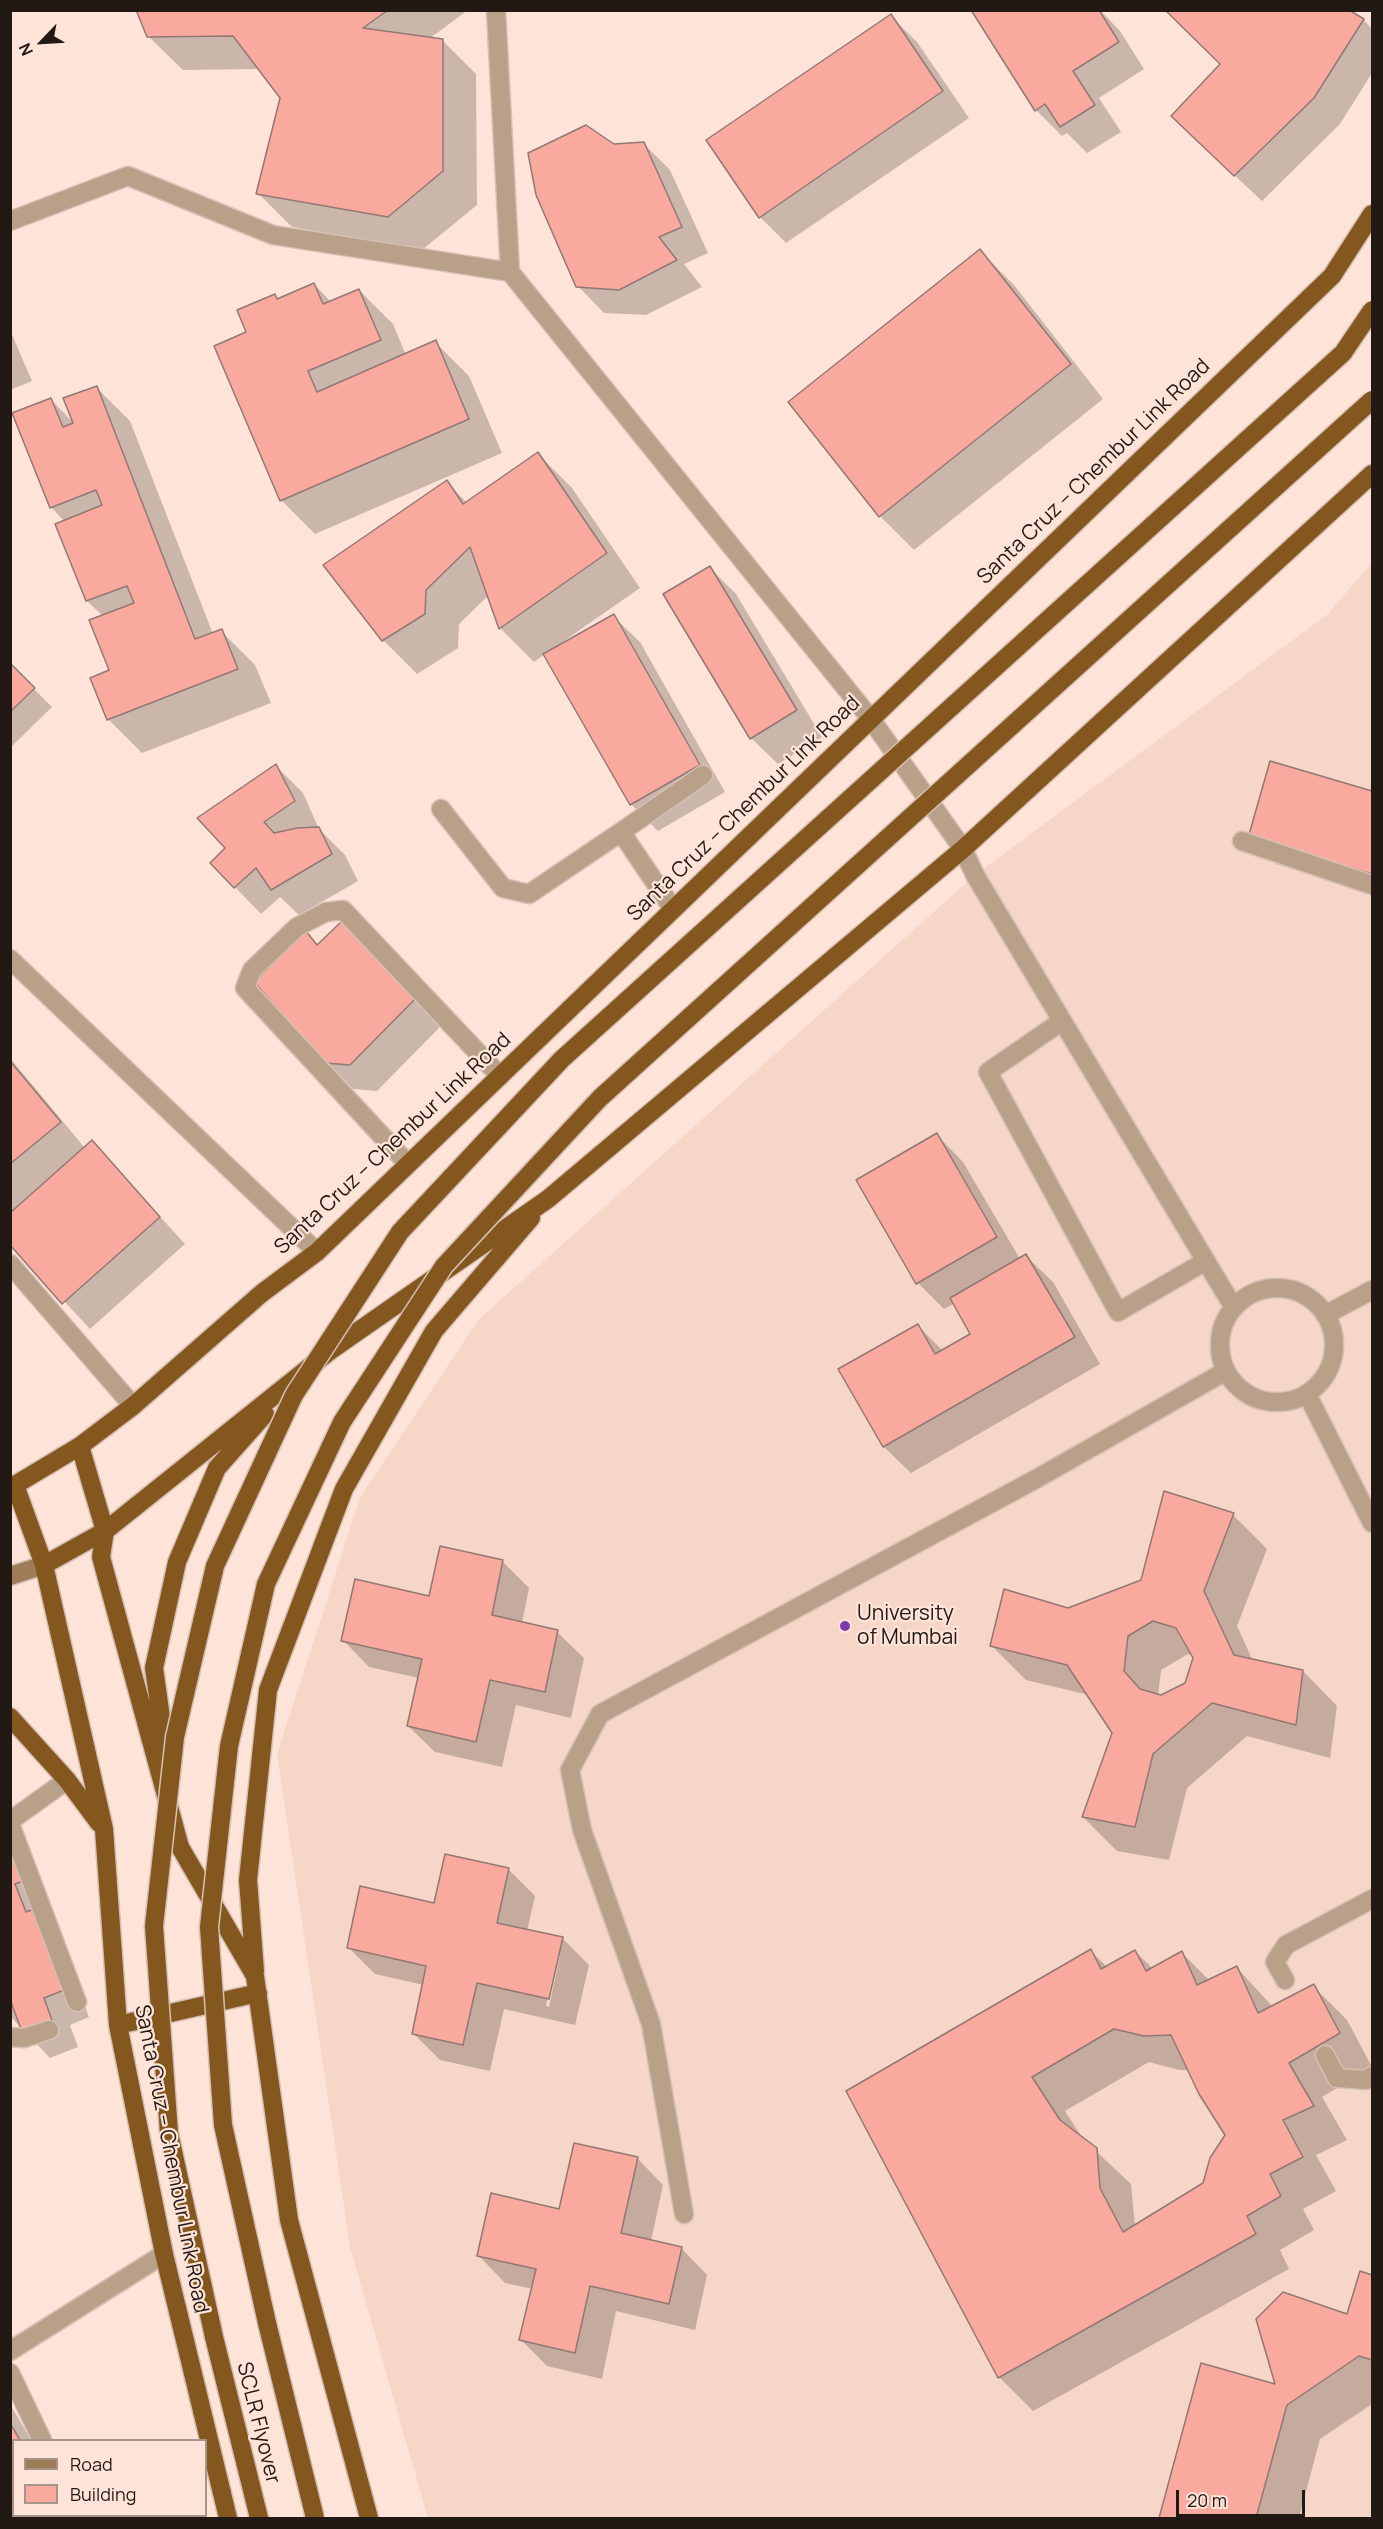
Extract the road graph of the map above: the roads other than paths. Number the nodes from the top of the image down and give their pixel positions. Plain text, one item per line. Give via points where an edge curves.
1 (496, 10) edge
2 (1372, 214) edge
3 (10, 221) edge
4 (510, 272) junction
5 (1372, 310) edge
6 (1372, 400) edge
7 (1372, 474) edge
8 (870, 718) junction
9 (703, 776) dead end
10 (441, 809) dead end
11 (621, 832) junction
12 (1242, 841) dead end
13 (963, 849) junction
14 (1372, 885) edge
15 (673, 909) junction
16 (10, 959) edge
17 (1062, 1021) junction
18 (500, 1076) junction
19 (408, 1164) junction
20 (548, 1199) junction
21 (317, 1252) junction
22 (1206, 1260) junction
23 (10, 1264) edge
24 (1372, 1290) edge
25 (1234, 1308) junction
26 (1325, 1315) junction
27 (331, 1350) junction
28 (1226, 1371) junction
29 (1306, 1394) junction
30 (133, 1406) junction
31 (81, 1446) junction
32 (13, 1486) edge
33 (1372, 1523) edge
34 (105, 1531) junction
35 (44, 1565) junction
36 (10, 1576) edge
37 (13, 1725) edge
38 (67, 1780) junction
39 (10, 1823) edge
40 (104, 1829) junction
41 (180, 1847) junction
42 (1372, 1899) edge
43 (1285, 1980) dead end
44 (256, 1984) junction
45 (76, 2002) dead end
46 (118, 2025) junction
47 (49, 2030) dead end
48 (10, 2037) edge
49 (1325, 2055) dead end
50 (1372, 2076) edge
51 (684, 2214) dead end
52 (164, 2254) junction
53 (10, 2351) edge
54 (10, 2373) edge
55 (42, 2439) edge
56 (228, 2518) edge
57 (259, 2518) edge
58 (315, 2518) edge
59 (369, 2518) edge

1 - 4 street
2 - 8 highway, Santa Cruz – Chembur Link Road via 1332,276
3 - 4 street via 128,176 273,236
4 - 8 street
5 - 57 highway, SCLR Flyover, bridge via 1343,352 562,1059 400,1232 294,1395 215,1566 175,1737 154,1926 169,2133
6 - 58 highway, bridge via 600,1098 444,1266 342,1422 266,1584 229,1746 209,1927 223,2125
7 - 13 highway
8 - 13 street
8 - 15 highway, Santa Cruz – Chembur Link Road
9 - 11 street
10 - 11 street via 502,888 529,894
11 - 15 street
12 - 14 street
13 - 17 street
13 - 20 highway
15 - 18 highway, Santa Cruz – Chembur Link Road
16 - 21 street
17 - 22 street
17 - 22 street via 988,1072 1118,1312
18 - 19 highway, Santa Cruz – Chembur Link Road
18 - 19 street via 343,910 326,912 297,927 252,970 245,988
19 - 21 highway, Santa Cruz – Chembur Link Road
20 - 27 highway
20 - 44 highway via 429,1341 344,1490 268,1690 248,1880
21 - 30 highway, Santa Cruz – Chembur Link Road via 262,1293
22 - 25 street
23 - 30 street
24 - 26 street
25 - 26 street via 1258,1291 1277,1288 1305,1296
25 - 28 street via 1221,1333 1220,1353
26 - 29 street via 1334,1350 1330,1367 1320,1383
27 - 34 highway
27 - 41 highway via 286,1391 217,1468 177,1562 154,1668
28 - 29 street via 1237,1387 1271,1403 1290,1402
28 - 51 street via 1025,1485 600,1714 570,1770 582,1830 651,2024
29 - 33 street
30 - 31 highway, Santa Cruz – Chembur Link Road
31 - 32 highway, Santa Cruz – Chembur Link Road
31 - 34 highway
32 - 35 highway, Santa Cruz – Chembur Link Road
34 - 35 highway
34 - 41 highway via 101,1557
35 - 36 main road
35 - 40 highway, Santa Cruz – Chembur Link Road
37 - 38 highway
38 - 39 street
38 - 40 highway
39 - 45 street
40 - 46 highway, Santa Cruz – Chembur Link Road
41 - 44 highway
42 - 43 street via 1286,1946 1275,1962
44 - 46 highway
44 - 59 highway via 288,2220
46 - 52 highway, Santa Cruz – Chembur Link Road
47 - 48 street via 24,2038
49 - 50 street via 1337,2078 1366,2080
52 - 53 street
52 - 56 highway, Santa Cruz – Chembur Link Road
54 - 55 street

